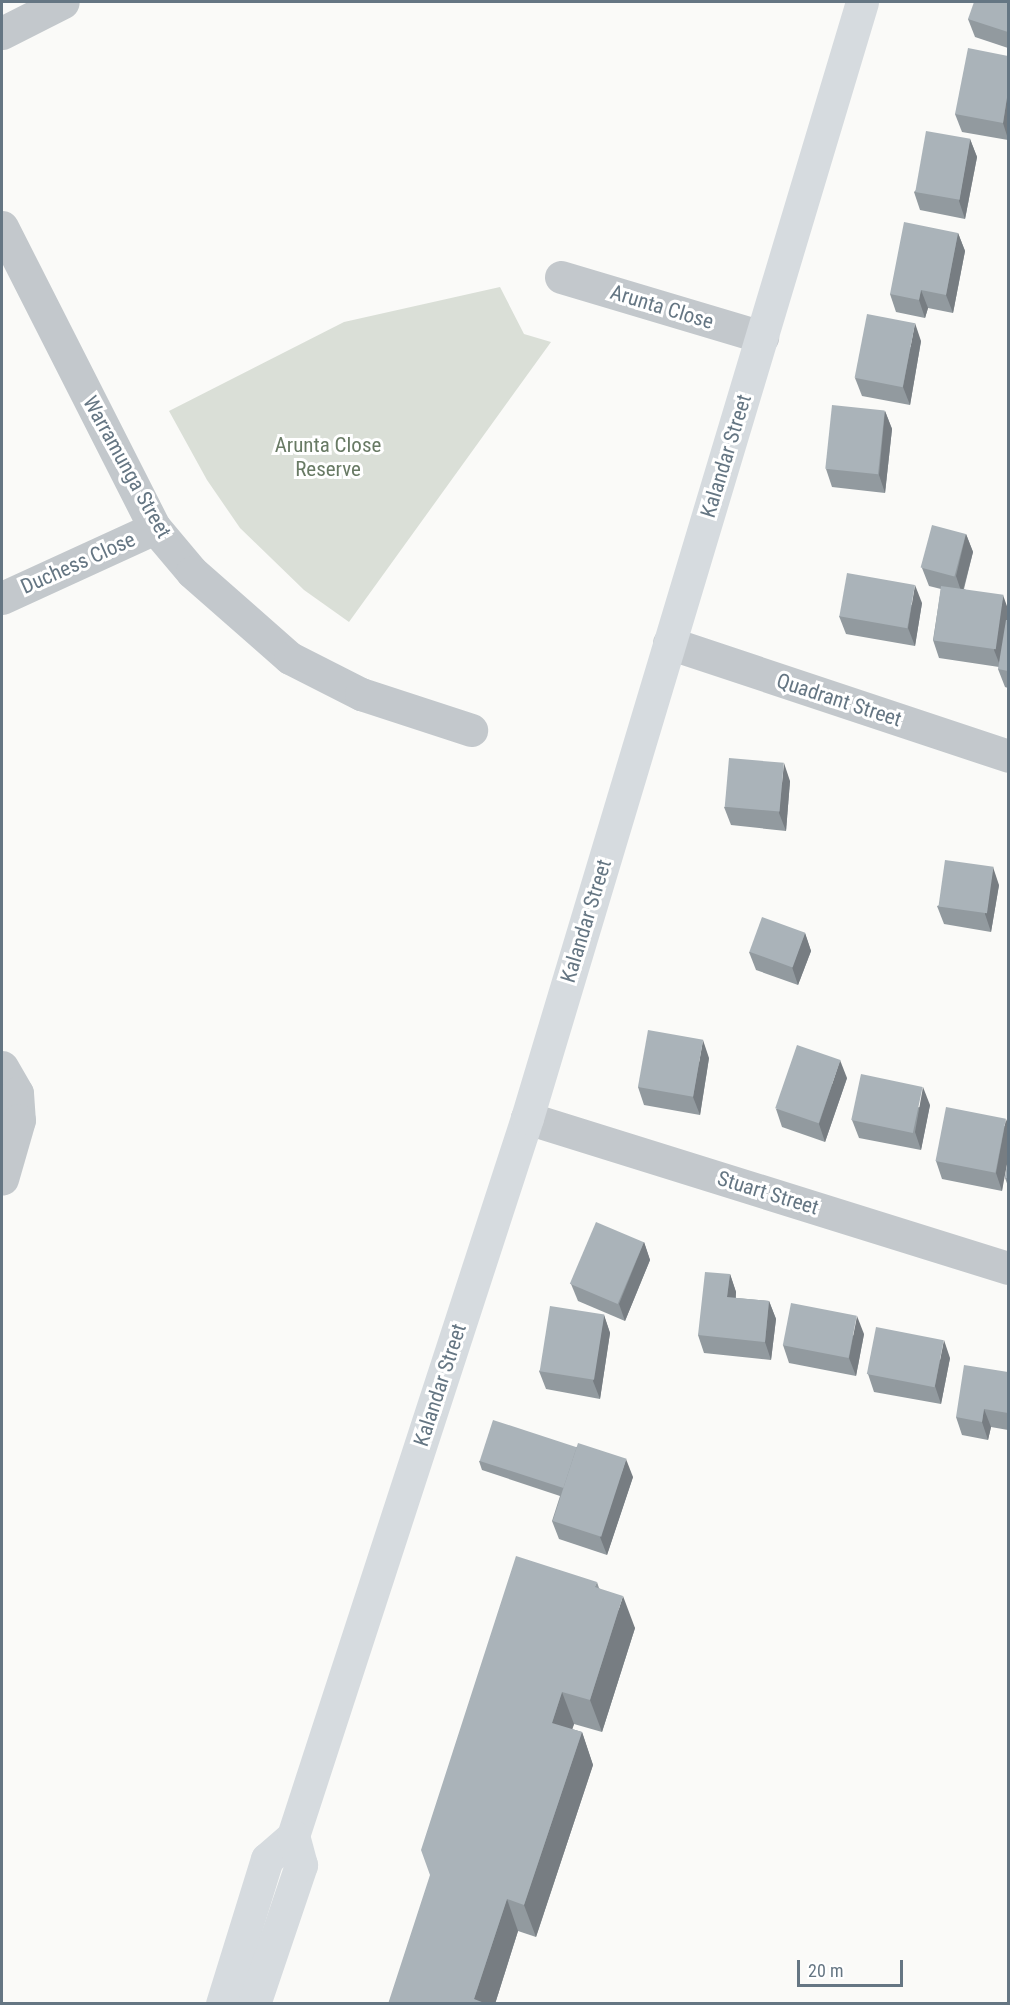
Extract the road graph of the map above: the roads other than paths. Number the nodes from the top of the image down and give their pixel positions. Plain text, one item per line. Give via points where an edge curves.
1 (63, 2) edge
2 (862, 2) edge
3 (2, 33) edge
4 (2, 227) edge
5 (561, 277) dead end
6 (762, 338) junction
7 (155, 528) junction
8 (2, 598) edge
9 (669, 643) junction
10 (471, 730) dead end
11 (1008, 756) edge
12 (2, 1067) edge
13 (527, 1118) junction
14 (2, 1179) edge
15 (1008, 1268) edge
16 (293, 1836) junction
17 (222, 2004) edge
18 (254, 2004) edge

1 - 3 street
2 - 6 main road, Kalandar Street
4 - 7 street, Warramunga Street
5 - 6 street, Arunta Close
6 - 9 main road, Kalandar Street
7 - 8 street, Duchess Close
7 - 10 street, Warramunga Street via 192,572 290,658 361,694
9 - 11 street, Quadrant Street
9 - 13 main road, Kalandar Street
12 - 14 street via 17,1093 19,1120
13 - 15 street, Stuart Street
13 - 16 main road, Kalandar Street
16 - 17 main road via 267,1859
16 - 18 main road via 301,1865

